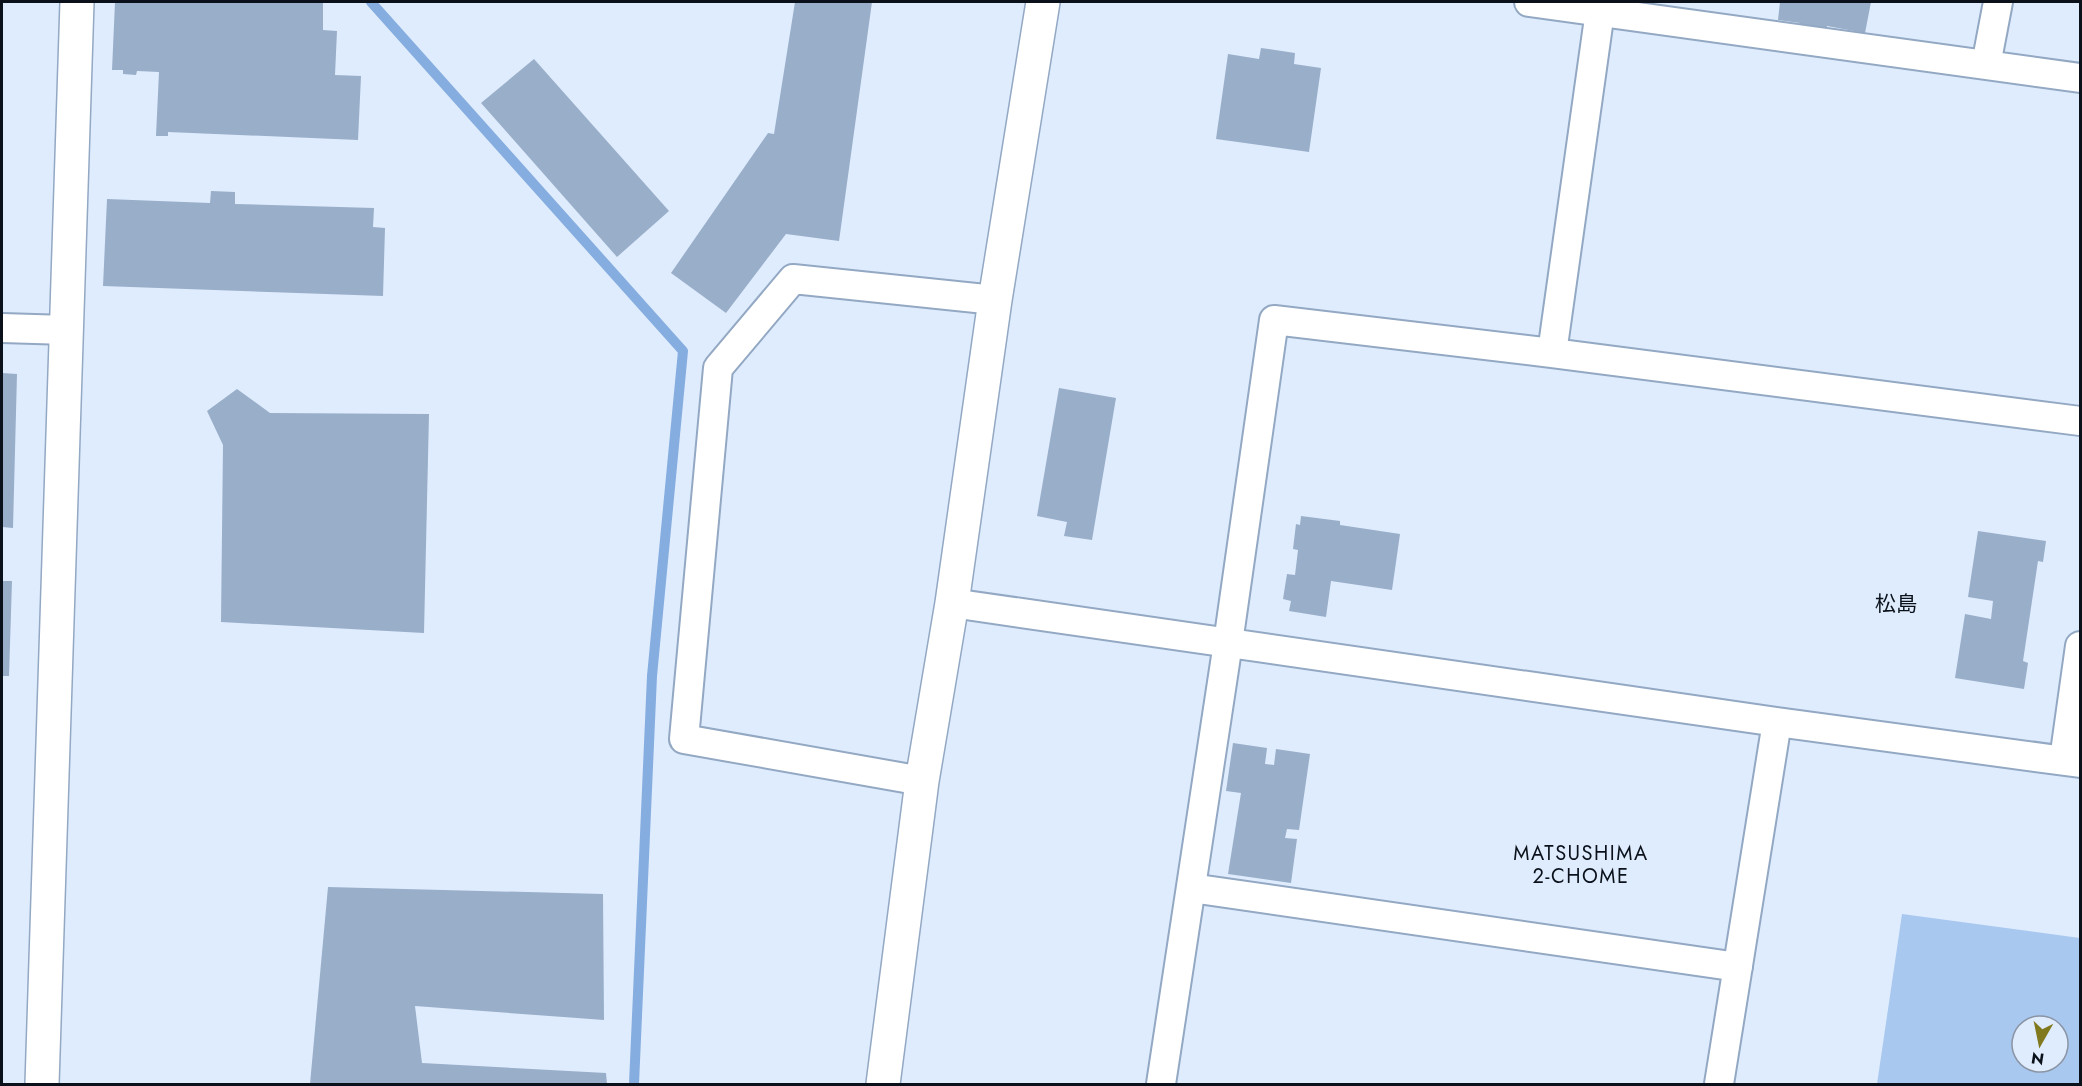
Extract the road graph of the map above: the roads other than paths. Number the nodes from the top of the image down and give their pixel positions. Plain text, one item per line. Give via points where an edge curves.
1 (77, 2) edge
2 (1043, 2) edge
3 (1529, 2) edge
4 (1998, 2) edge
5 (1600, 11) junction
6 (1986, 65) junction
7 (2080, 78) edge
8 (995, 300) junction
9 (2, 328) edge
10 (67, 330) junction
11 (1552, 353) junction
12 (2080, 421) edge
13 (952, 603) junction
14 (1228, 643) junction
15 (2080, 646) edge
16 (1777, 722) junction
17 (2072, 762) edge
18 (922, 781) junction
19 (1191, 888) junction
20 (1738, 967) junction
21 (42, 1084) edge
22 (883, 1084) edge
23 (1161, 1084) edge
24 (1719, 1084) edge

1 - 10 street
2 - 8 street
3 - 5 street
4 - 6 street
5 - 6 street
5 - 11 street
6 - 7 street
8 - 13 street
8 - 18 street via 793,279 718,368 684,739
9 - 10 street
10 - 21 street
11 - 12 street
11 - 14 street via 1274,320
13 - 14 street
13 - 18 street
14 - 16 street
14 - 19 street
15 - 17 street
16 - 17 street
16 - 20 street
18 - 22 street
19 - 20 street
19 - 23 street
20 - 24 street

